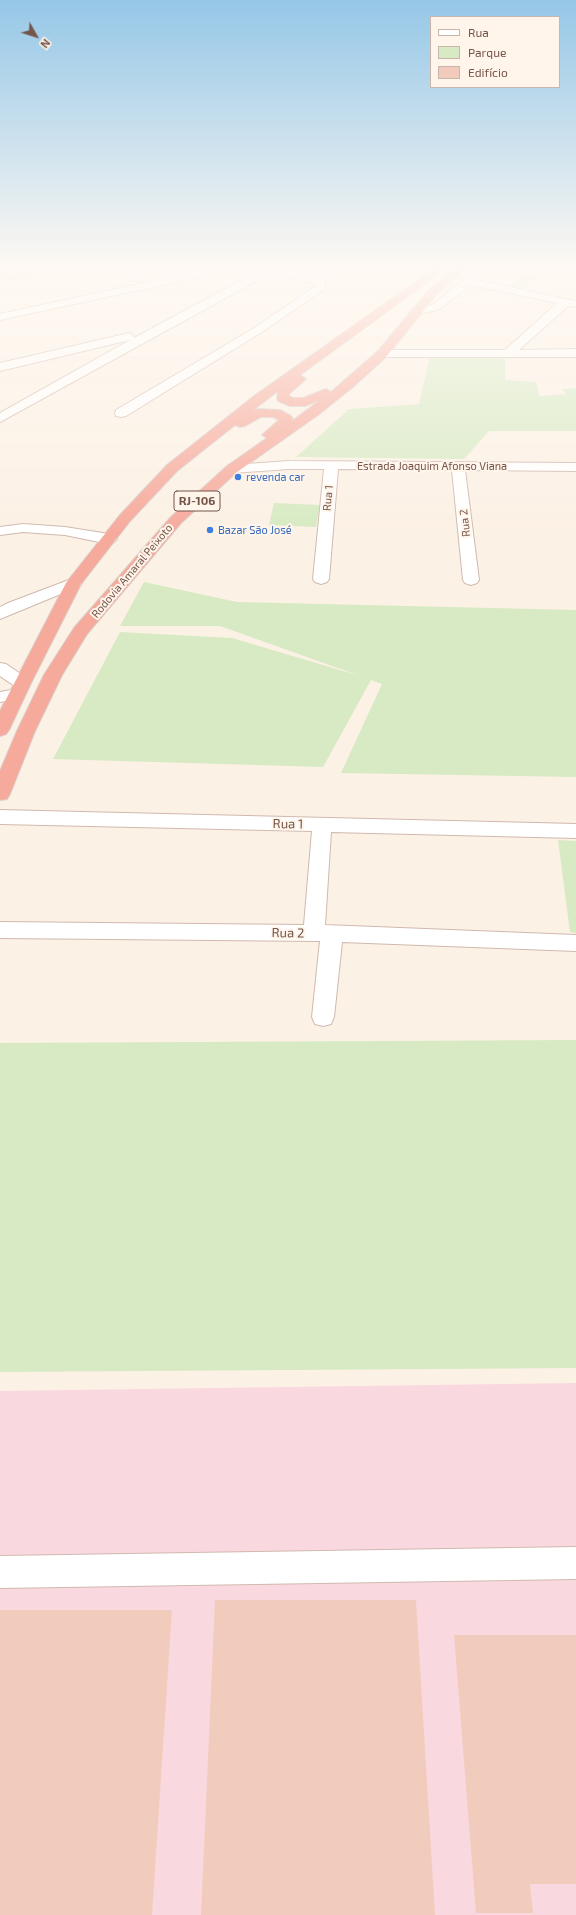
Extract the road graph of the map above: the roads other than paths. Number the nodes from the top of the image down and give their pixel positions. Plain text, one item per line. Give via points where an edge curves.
1 (51, 355) edge
2 (111, 355) edge
3 (216, 355) edge
4 (321, 355) edge
5 (330, 355) edge
6 (367, 355) edge
7 (380, 355) edge
8 (0, 367) edge
9 (121, 413) dead end
10 (0, 418) edge
11 (263, 448) junction
12 (289, 465) junction
13 (331, 465) junction
14 (458, 466) junction
15 (576, 467) edge
16 (232, 469) junction
17 (185, 511) junction
18 (0, 530) edge
19 (113, 535) junction
20 (321, 579) dead end
21 (471, 580) dead end
22 (74, 583) junction
23 (0, 614) edge
24 (0, 668) edge
25 (13, 692) edge
26 (0, 730) edge
27 (0, 794) edge
28 (0, 817) edge
29 (322, 825) junction
30 (576, 831) edge
31 (0, 930) edge
32 (323, 934) junction
33 (576, 943) edge
34 (323, 1017) dead end
35 (576, 1563) edge
36 (0, 1572) edge

1 - 8 street
2 - 10 street
3 - 9 street
4 - 19 highway, RJ-106 via 242,412 172,468
5 - 6 highway via 289,387 283,393 284,398 290,402 305,402 323,395
7 - 11 highway, Rodovia Amaral Peixoto / RJ-106 via 349,384
11 - 12 street
11 - 16 highway, Rodovia Amaral Peixoto / RJ-106
12 - 13 street, Estrada Joaquim Afonso Viana
12 - 16 street, Estrada Joaquim Afonso Viana
13 - 14 street, Estrada Joaquim Afonso Viana
13 - 20 street, Rua 1
14 - 15 street, Estrada Joaquim Afonso Viana
14 - 21 street, Rua 2
16 - 17 highway, Rodovia Amaral Peixoto / RJ-106
17 - 19 highway via 190,499 215,474 274,431 286,420 284,417 275,413 258,413 220,437 176,473
17 - 27 highway, Rodovia Amaral Peixoto / RJ-106 via 80,632 53,675
18 - 19 street via 23,528
19 - 22 highway, RJ-106
22 - 23 street
22 - 25 highway, RJ-106
24 - 25 street
25 - 26 highway, RJ-106
28 - 29 street, Rua 1
29 - 30 street, Rua 1
29 - 32 street
31 - 32 street, Rua 2
32 - 33 street, Rua 2
32 - 34 street
35 - 36 street

